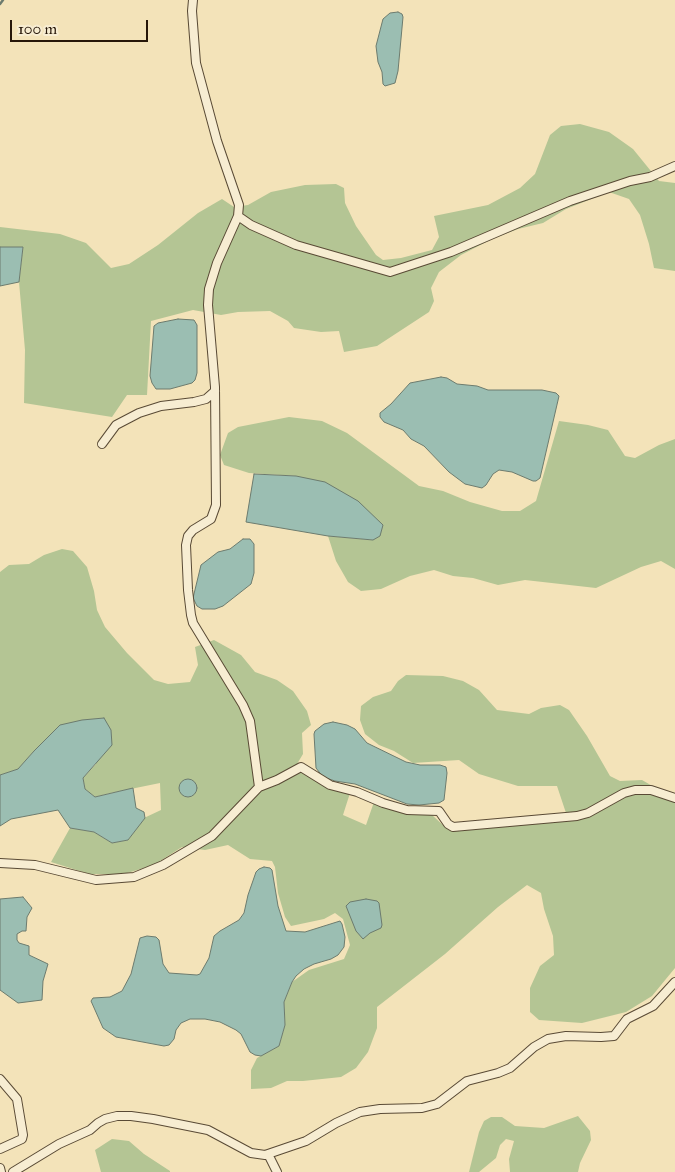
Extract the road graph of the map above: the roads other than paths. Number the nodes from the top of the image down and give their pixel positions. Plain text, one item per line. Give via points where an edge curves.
1 (193, 0) edge
2 (675, 166) edge
3 (238, 216) junction
4 (215, 391) junction
5 (102, 444) dead end
6 (259, 787) junction
7 (675, 798) edge
8 (0, 863) edge
9 (675, 982) edge
10 (0, 1079) edge
11 (0, 1149) edge
12 (268, 1154) junction
13 (0, 1168) edge
14 (1, 1172) edge
15 (13, 1172) edge
16 (277, 1172) edge

1 - 3 street via 196,63 217,141 239,205
2 - 3 street via 650,177 630,180 570,201 451,252 390,272 296,245
3 - 4 street via 209,289
4 - 5 street via 206,399 139,413 116,425
4 - 6 street via 216,505 211,519 188,536 189,606 193,623 248,714
6 - 7 street via 301,767 330,785 384,803 407,810 439,811 453,827 577,816 635,790 651,790
6 - 8 street via 212,836 163,865 134,877 96,880 35,865
9 - 12 street via 653,1006 627,1019 614,1036 548,1039 510,1068 467,1081 437,1104 360,1112 306,1141
10 - 11 street via 17,1099 23,1135 22,1139
12 - 15 street via 251,1153 208,1130 154,1119 117,1116 98,1122 90,1130
12 - 16 street
13 - 14 street

